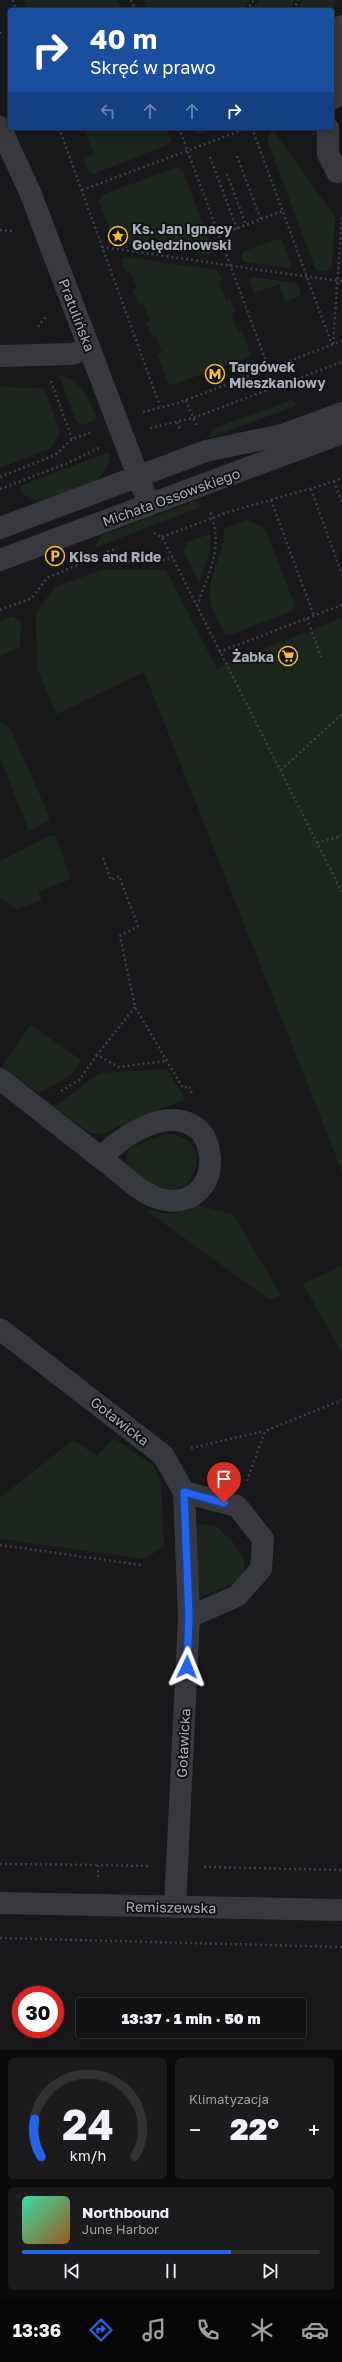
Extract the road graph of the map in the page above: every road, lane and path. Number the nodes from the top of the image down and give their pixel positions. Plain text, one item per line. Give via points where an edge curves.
1 (254, 0) edge
2 (248, 8) edge
3 (342, 26) edge
4 (0, 32) edge
5 (2, 37) dead end
6 (334, 84) edge
7 (0, 128) edge
8 (60, 130) edge
9 (180, 130) edge
10 (243, 130) edge
11 (253, 130) edge
12 (328, 130) edge
13 (188, 151) junction
14 (237, 156) dead end
15 (210, 157) dead end
16 (337, 172) dead end
17 (227, 174) dead end
18 (82, 190) junction
19 (283, 211) junction
20 (342, 215) edge
21 (261, 220) junction
22 (246, 225) junction
23 (236, 229) junction
24 (0, 230) edge
25 (17, 231) dead end
26 (219, 235) junction
27 (102, 247) junction
28 (230, 266) junction
29 (307, 277) junction
30 (337, 280) junction
31 (342, 281) edge
32 (48, 312) dead end
33 (342, 341) edge
34 (333, 345) junction
35 (89, 348) junction
36 (42, 355) junction
37 (0, 356) edge
38 (342, 362) edge
39 (269, 369) junction
40 (186, 400) junction
41 (160, 406) junction
42 (342, 413) edge
43 (136, 415) dead end
44 (193, 418) junction
45 (148, 429) dead end
46 (97, 430) dead end
47 (198, 431) dead end
48 (342, 433) edge
49 (72, 439) junction
50 (104, 446) dead end
51 (0, 477) edge
52 (138, 477) junction
53 (342, 478) edge
54 (334, 481) junction
55 (311, 488) junction
56 (0, 489) edge
57 (271, 500) junction
58 (342, 502) edge
59 (148, 506) junction
60 (208, 506) dead end
61 (213, 518) junction
62 (0, 528) edge
63 (152, 532) dead end
64 (162, 536) junction
65 (118, 547) dead end
66 (97, 558) junction
67 (173, 558) junction
68 (0, 560) edge
69 (342, 575) edge
70 (342, 605) edge
71 (197, 606) junction
72 (0, 610) edge
73 (314, 616) junction
74 (307, 618) junction
75 (219, 652) junction
76 (321, 657) dead end
77 (342, 714) edge
78 (281, 770) junction
79 (342, 836) edge
80 (317, 843) junction
81 (103, 858) dead end
82 (342, 892) edge
83 (135, 1007) junction
84 (97, 1055) junction
85 (166, 1061) junction
86 (0, 1079) edge
87 (193, 1098) dead end
88 (36, 1107) junction
89 (101, 1158) junction
90 (0, 1329) edge
91 (342, 1400) edge
92 (265, 1431) junction
93 (163, 1455) junction
94 (184, 1492) junction
95 (237, 1506) junction
96 (0, 1545) edge
97 (141, 1565) dead end
98 (189, 1617) junction
99 (0, 1864) edge
100 (98, 1865) dead end
101 (0, 1904) edge
102 (174, 1907) junction
103 (342, 1910) edge
104 (0, 1938) edge
105 (342, 1947) edge

1 - 2 path
3 - 6 street
4 - 5 path
7 - 35 street, Pratulińska via 30,192
8 - 18 path
9 - 13 path
10 - 13 path
11 - 19 path
12 - 16 street via 328,154
13 - 18 path
13 - 26 path
14 - 21 path
15 - 23 path
17 - 22 path
18 - 27 path
19 - 21 path
19 - 29 path
20 - 30 path
21 - 22 path
22 - 23 path
23 - 26 path
24 - 25 path
26 - 28 path
27 - 28 path
27 - 41 path
28 - 29 path
28 - 39 path
29 - 30 path
29 - 34 path
30 - 31 path
30 - 34 path
32 - 36 path via 47,318 34,331
33 - 34 path
34 - 39 path
35 - 36 street via 72,354
35 - 52 street, Pratulińska
36 - 37 street
36 - 49 path
38 - 44 path
39 - 40 path
40 - 41 path
40 - 44 path
41 - 43 path
42 - 52 street, Michała Ossowskiego via 282,435 206,451
44 - 45 path
44 - 47 path
46 - 49 path
48 - 59 street, Michała Ossowskiego
49 - 51 path via 55,455
50 - 56 path via 66,464
52 - 59 street, Pratulińska
52 - 62 street, Michała Ossowskiego
53 - 54 path
54 - 55 path
54 - 58 path
55 - 57 path
55 - 69 path
57 - 61 path
57 - 73 path
59 - 68 street, Michała Ossowskiego
60 - 61 path
61 - 64 path
61 - 71 path via 217,549
63 - 64 path
64 - 67 path
65 - 66 path
66 - 67 path via 150,563
66 - 72 path via 47,578 32,598
67 - 71 path
70 - 73 path
71 - 75 path
73 - 74 path
74 - 75 path
74 - 76 path
75 - 78 path
77 - 78 path
78 - 80 path
79 - 80 path
80 - 82 path
81 - 83 path via 111,880 119,876 138,926 120,936
83 - 84 path
83 - 85 path
84 - 85 path via 119,1067
84 - 88 path via 79,1080
85 - 87 path via 183,1088 189,1086
86 - 88 street
88 - 89 street
89 - 89 street via 142,1190 168,1201 187,1199 198,1191 205,1185 209,1171 209,1153 203,1134 195,1126 178,1119 159,1122 132,1133 119,1140
90 - 93 street, Goławicka
91 - 92 path
92 - 93 path
92 - 95 path
93 - 94 street, Goławicka
94 - 95 street
94 - 98 street, Goławicka
95 - 98 street via 263,1540 261,1569 237,1596
96 - 97 path
98 - 102 street, Goławicka
99 - 100 path
101 - 102 street, Remiszewska
102 - 103 street, Remiszewska
104 - 105 path

